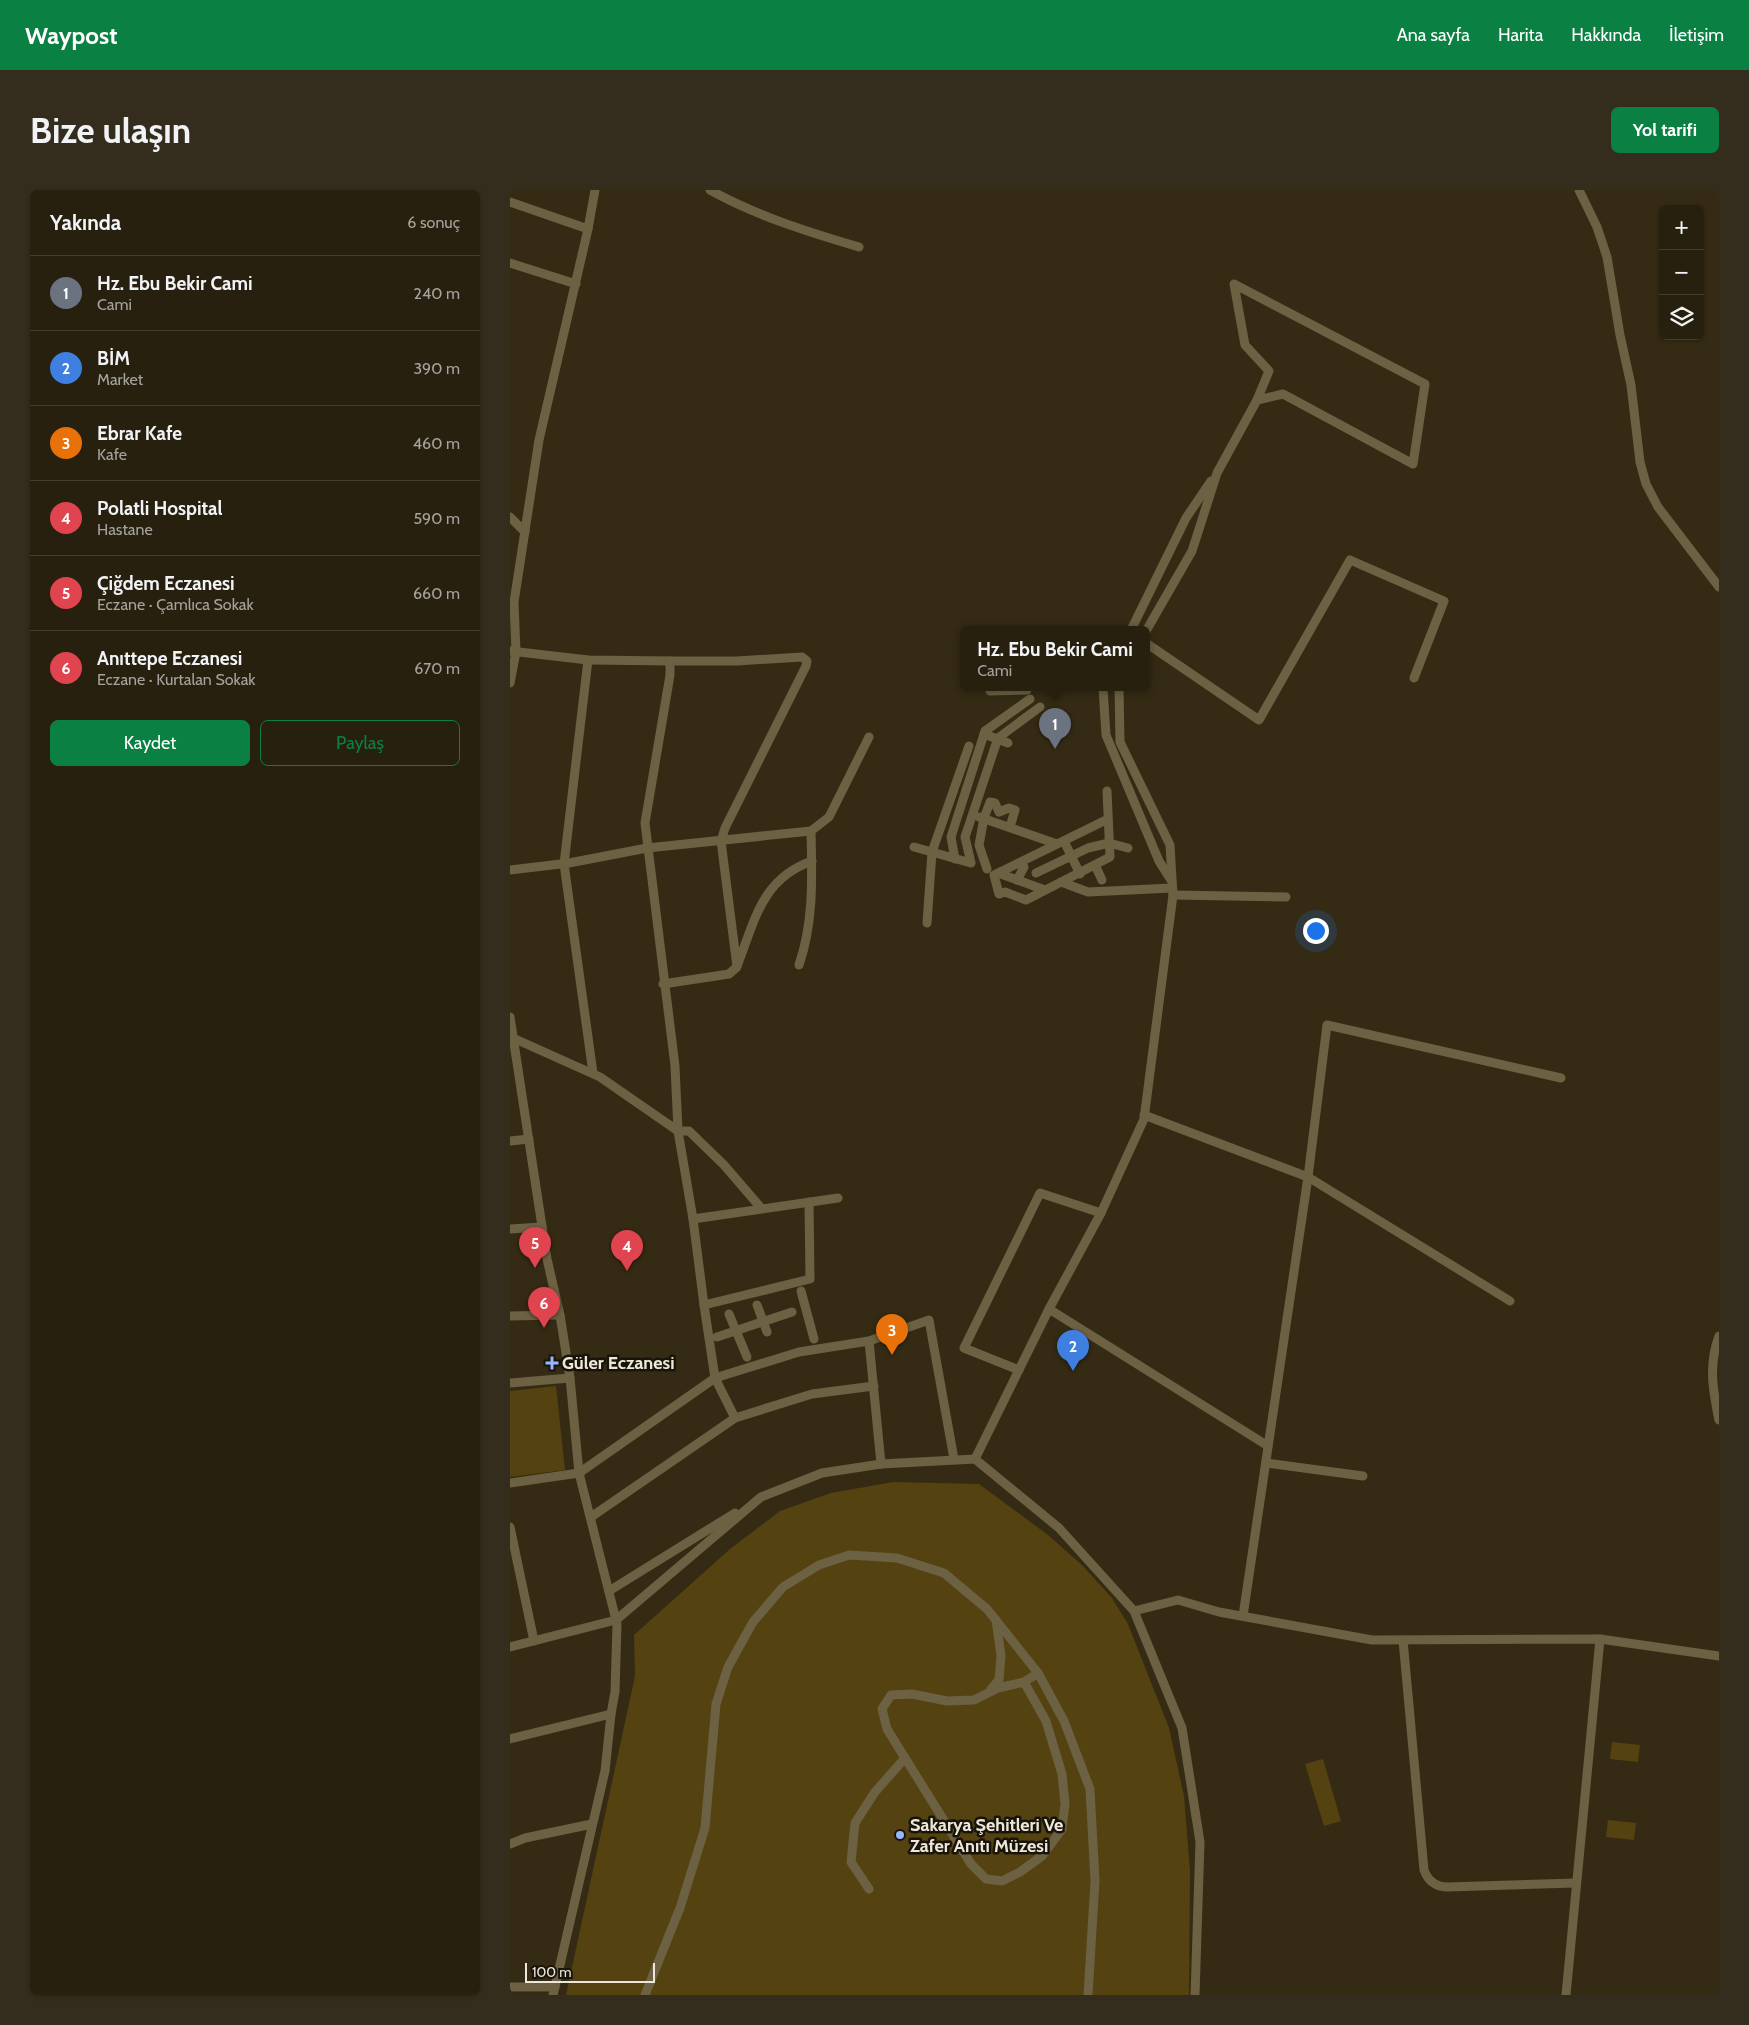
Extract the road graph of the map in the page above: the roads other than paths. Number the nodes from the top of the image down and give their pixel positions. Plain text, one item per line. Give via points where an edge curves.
1 (596, 190) edge
2 (710, 190) edge
3 (1579, 190) edge
4 (510, 202) edge
5 (588, 229) junction
6 (858, 247) dead end
7 (510, 263) edge
8 (576, 284) junction
9 (1257, 400) junction
10 (1216, 473) junction
11 (510, 517) edge
12 (525, 532) junction
13 (1719, 587) edge
14 (1133, 626) edge
15 (1149, 626) edge
16 (1150, 646) edge
17 (513, 652) edge
18 (588, 660) junction
19 (670, 661) junction
20 (1414, 678) dead end
21 (510, 683) edge
22 (1103, 691) edge
23 (1119, 691) edge
24 (1030, 699) dead end
25 (1040, 708) dead end
26 (984, 734) junction
27 (869, 737) dead end
28 (998, 739) junction
29 (1008, 743) dead end
30 (969, 746) dead end
31 (1107, 791) dead end
32 (948, 806) junction
33 (960, 810) junction
34 (999, 812) junction
35 (973, 814) junction
36 (984, 818) junction
37 (1108, 819) junction
38 (996, 822) junction
39 (1010, 827) junction
40 (811, 831) junction
41 (721, 841) junction
42 (1109, 843) junction
43 (1058, 844) junction
44 (914, 847) dead end
45 (647, 848) junction
46 (1128, 848) dead end
47 (932, 852) junction
48 (1072, 856) junction
49 (955, 859) junction
50 (812, 861) junction
51 (1058, 862) junction
52 (564, 864) junction
53 (1095, 865) junction
54 (510, 870) edge
55 (987, 870) dead end
56 (1033, 871) junction
57 (998, 873) junction
58 (1080, 873) junction
59 (1017, 880) junction
60 (1102, 880) dead end
61 (1061, 882) junction
62 (1036, 887) junction
63 (1172, 888) junction
64 (1286, 897) dead end
65 (927, 923) dead end
66 (799, 965) dead end
67 (737, 967) junction
68 (663, 984) junction
69 (510, 1017) edge
70 (513, 1038) junction
71 (593, 1074) junction
72 (1561, 1078) dead end
73 (1144, 1115) junction
74 (678, 1131) junction
75 (529, 1139) junction
76 (510, 1141) edge
77 (1308, 1178) junction
78 (838, 1198) dead end
79 (809, 1202) junction
80 (761, 1208) junction
81 (1100, 1213) junction
82 (693, 1219) junction
83 (542, 1227) junction
84 (510, 1229) edge
85 (801, 1291) dead end
86 (1510, 1301) dead end
87 (704, 1305) junction
88 (757, 1305) dead end
89 (1049, 1309) junction
90 (792, 1312) dead end
91 (729, 1314) dead end
92 (560, 1315) junction
93 (510, 1316) edge
94 (763, 1321) junction
95 (736, 1331) junction
96 (767, 1332) dead end
97 (1719, 1336) edge
98 (717, 1337) dead end
99 (814, 1339) dead end
100 (869, 1342) junction
101 (747, 1357) dead end
102 (1019, 1370) junction
103 (570, 1378) junction
104 (715, 1378) junction
105 (510, 1383) edge
106 (874, 1386) junction
107 (735, 1418) junction
108 (1719, 1420) edge
109 (1268, 1446) junction
110 (954, 1459) junction
111 (975, 1459) junction
112 (1266, 1463) junction
113 (881, 1464) junction
114 (579, 1473) junction
115 (1363, 1476) dead end
116 (510, 1483) edge
117 (761, 1497) junction
118 (591, 1517) junction
119 (510, 1527) edge
120 (609, 1591) junction
121 (1134, 1611) junction
122 (1243, 1616) junction
123 (616, 1620) junction
124 (996, 1620) junction
125 (1600, 1639) junction
126 (1403, 1640) junction
127 (534, 1641) junction
128 (510, 1647) edge
129 (1719, 1656) edge
130 (1038, 1673) junction
131 (1024, 1682) junction
132 (986, 1694) junction
133 (611, 1714) junction
134 (510, 1739) edge
135 (905, 1758) junction
136 (592, 1824) junction
137 (510, 1844) edge
138 (1576, 1883) junction
139 (869, 1889) dead end
140 (510, 1987) edge
141 (554, 1991) edge
142 (645, 1995) edge
143 (1088, 1995) edge
144 (1195, 1995) edge
145 (1566, 1995) edge

1 - 5 street
2 - 6 street via 796,228
3 - 13 street via 1607,257 1646,484 1658,508
4 - 5 street
5 - 8 street
7 - 8 street
8 - 12 street via 539,440
9 - 9 street via 1269,370 1245,345 1234,284 1425,384 1414,464 1283,394
9 - 10 street
10 - 14 street via 1186,518
10 - 15 street via 1192,551
11 - 12 street
12 - 17 street via 514,602
16 - 20 street via 1258,720 1350,560 1444,601
17 - 18 street
17 - 21 street
18 - 19 street
18 - 52 street
19 - 41 street via 802,657 807,662
19 - 45 street via 645,823
22 - 63 street via 1106,735
23 - 63 street via 1120,742 1170,845
24 - 26 street
25 - 28 street
26 - 28 street
26 - 33 street
27 - 40 street via 829,817
28 - 29 street
28 - 35 street
30 - 32 street
31 - 37 street
32 - 33 street
32 - 47 street
33 - 35 street
33 - 49 street via 951,837
34 - 36 street via 995,803 990,802
34 - 38 street
34 - 39 street via 1009,808 1015,810
35 - 36 street
35 - 49 street via 966,837 971,863
36 - 38 street
36 - 55 street via 980,845
37 - 42 street
37 - 43 street
38 - 39 street
39 - 43 street
40 - 41 street
40 - 50 street
41 - 45 street
41 - 67 street
42 - 46 street
42 - 48 street
42 - 53 street via 1110,857
43 - 48 street
43 - 51 street
43 - 57 street
44 - 47 street
45 - 52 street
45 - 68 street
47 - 49 street
47 - 65 street
48 - 51 street
48 - 58 street
50 - 66 street via 811,916
50 - 67 street via 786,874 765,896
51 - 56 street
52 - 54 street
52 - 71 street
53 - 58 street
53 - 60 street
56 - 59 street
56 - 62 street
57 - 59 street
57 - 62 street via 994,875 1000,894 1005,892 1026,900
58 - 61 street
59 - 62 street
61 - 62 street
61 - 63 street via 1088,892
63 - 64 street
63 - 73 street
67 - 68 street via 729,974
68 - 74 street via 675,1066
69 - 70 street
70 - 71 street
70 - 75 street
71 - 74 street
72 - 77 street via 1327,1025
73 - 77 street
73 - 81 street
74 - 80 street via 689,1130
74 - 82 street
75 - 76 street
75 - 83 street
77 - 86 street
77 - 109 street
78 - 79 street
79 - 80 street
79 - 87 street via 810,1279
80 - 82 street
81 - 89 street
81 - 102 street via 1040,1193 964,1348
82 - 87 street
83 - 84 street
83 - 92 street
85 - 99 street
87 - 104 street
88 - 94 street
89 - 102 street
89 - 109 street
90 - 94 street
91 - 95 street
92 - 93 street
92 - 103 street
94 - 95 street
94 - 96 street
95 - 98 street
95 - 101 street
97 - 108 street via 1712,1374
100 - 104 street via 799,1352
100 - 106 street
100 - 110 street via 929,1320
102 - 111 street
103 - 105 street
103 - 114 street
104 - 107 street
104 - 114 street
106 - 107 street via 812,1394
106 - 113 street
107 - 118 street
109 - 112 street
110 - 111 street
110 - 113 street
111 - 121 street via 1059,1528
112 - 115 street
112 - 122 street
113 - 117 street via 822,1473
114 - 116 street
114 - 118 street
117 - 120 street
117 - 123 street
118 - 120 street
119 - 127 street
120 - 123 street
121 - 122 street via 1178,1600
121 - 144 street via 1182,1728 1200,1842
122 - 126 street via 1372,1640
123 - 127 street
123 - 133 street via 616,1692
124 - 130 street
124 - 132 street via 999,1680
124 - 142 street via 944,1572 897,1558 848,1555 819,1564 783,1588 753,1622 728,1667 716,1704 705,1828 680,1908
125 - 126 street
125 - 129 street
125 - 138 street
126 - 138 street via 1427,1877 1433,1884 1448,1887
127 - 128 street
130 - 131 street
130 - 143 street via 1064,1721 1090,1789 1095,1881
131 - 132 street
131 - 135 street via 1046,1721 1062,1774 1065,1804 1062,1829 1042,1856 1020,1872 1002,1881 986,1879 971,1864
132 - 135 street via 974,1700 947,1701 912,1694 891,1695 882,1709 887,1729
133 - 134 street
133 - 136 street via 605,1771
135 - 139 street via 875,1792 855,1823 851,1862
136 - 137 street
136 - 141 street
138 - 145 street
140 - 141 street

